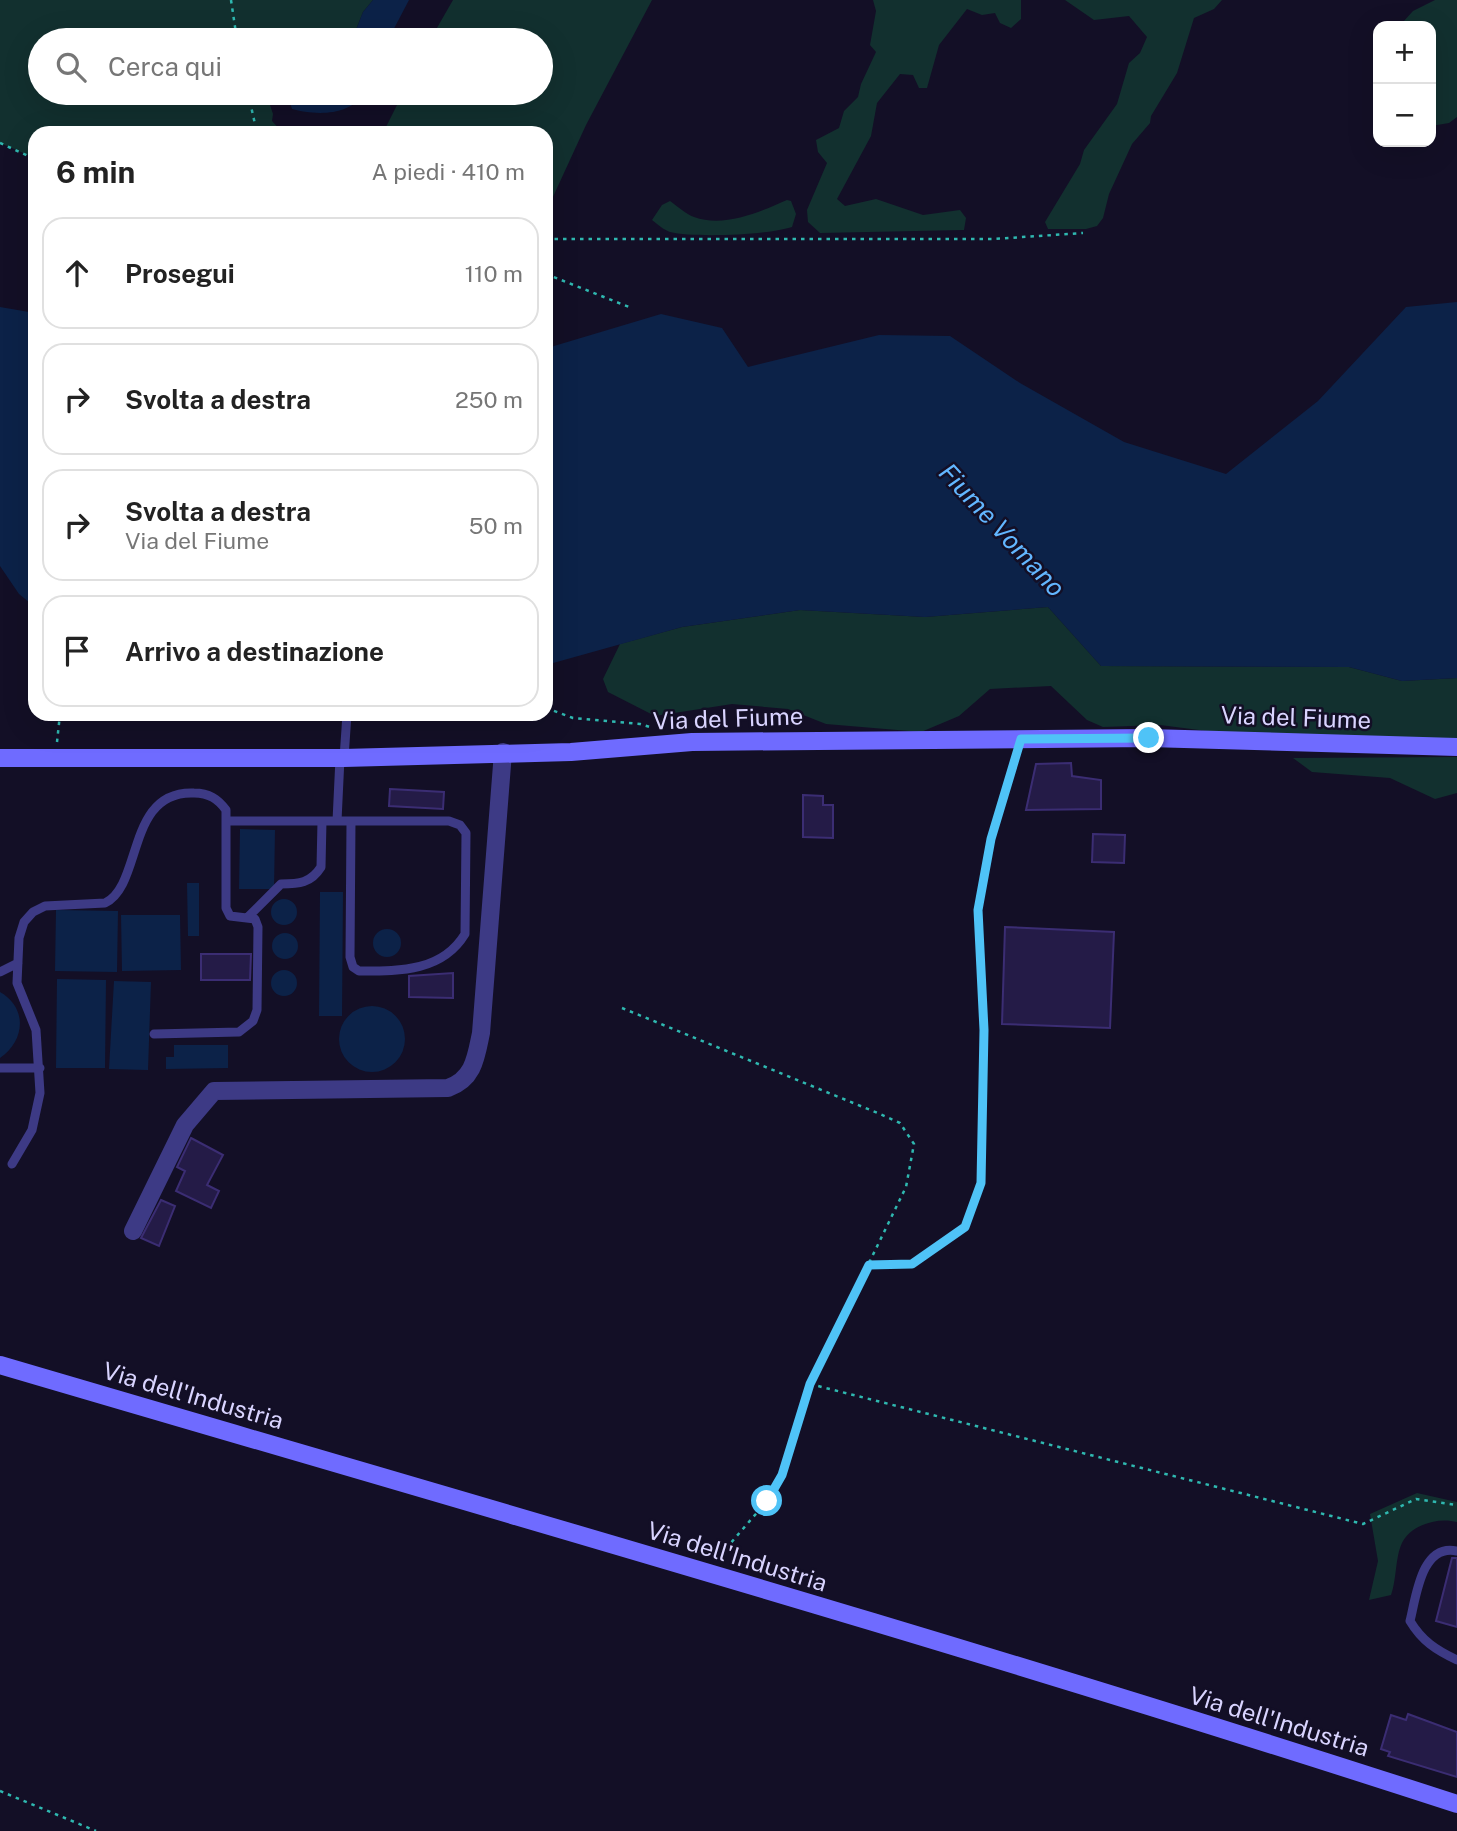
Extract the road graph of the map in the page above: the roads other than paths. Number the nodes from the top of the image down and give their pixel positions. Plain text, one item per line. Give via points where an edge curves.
1 (346, 721) edge
2 (1457, 747) edge
3 (503, 751) junction
4 (0, 758) edge
5 (342, 758) junction
6 (226, 821) junction
7 (322, 821) junction
8 (337, 821) junction
9 (351, 821) junction
10 (247, 918) junction
11 (18, 963) junction
12 (0, 972) edge
13 (154, 1034) dead end
14 (0, 1068) edge
15 (40, 1068) junction
16 (12, 1164) dead end
17 (133, 1231) dead end
18 (0, 1365) edge
19 (1457, 1551) edge
20 (1457, 1660) edge
21 (1457, 1804) edge

1 - 5 lane
2 - 3 street, Via del Fiume via 1149,738 692,742 570,752
3 - 5 street, Via del Fiume
3 - 17 street via 481,1032 470,1073 448,1088 214,1090 185,1125
4 - 5 street, Via del Fiume
5 - 8 lane
6 - 7 lane
6 - 10 lane via 226,908 230,916
6 - 11 lane via 226,810 210,795 187,793 163,801 139,836 113,900 46,906 33,912 19,938
7 - 8 lane
7 - 10 lane via 317,873 305,883 281,884
8 - 9 lane
9 - 9 lane via 353,967 359,971 408,971 429,965 465,934 466,833 449,821
10 - 13 lane via 255,919 258,927 253,1021 239,1032
11 - 12 lane
11 - 15 lane via 18,983 36,1030
14 - 15 lane
15 - 16 lane via 32,1130
18 - 21 street, Via dell'Industria via 709,1574
19 - 20 lane via 1452,1549 1426,1564 1410,1621 1427,1643

